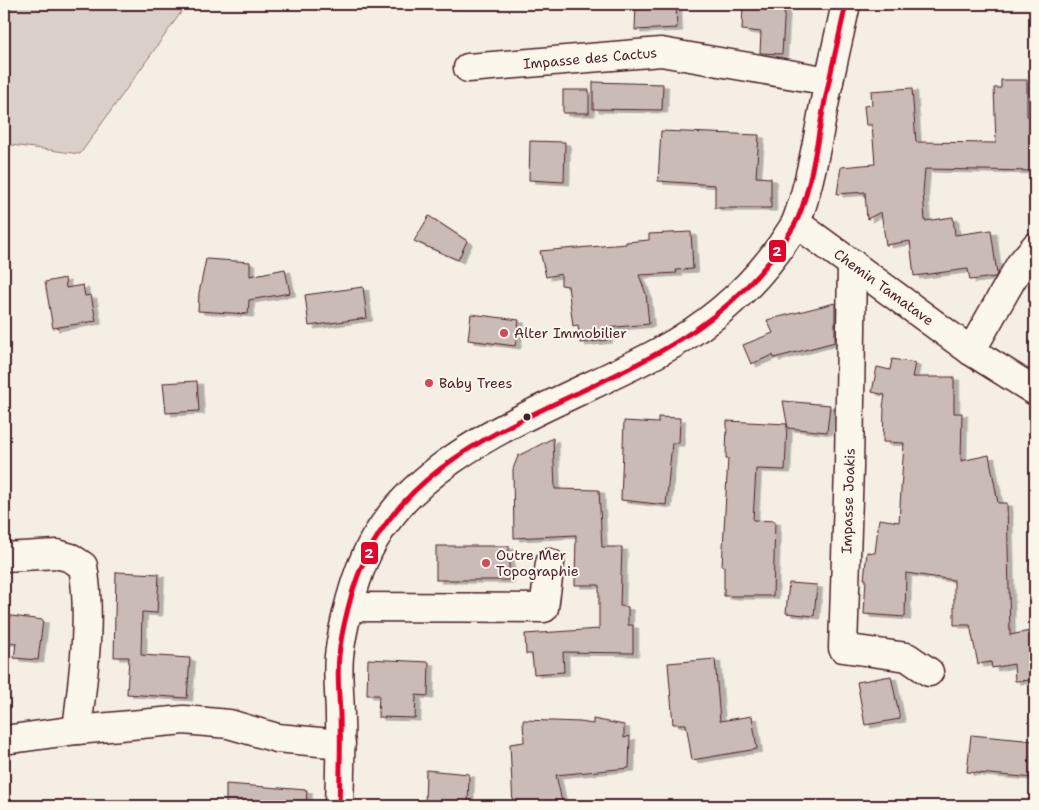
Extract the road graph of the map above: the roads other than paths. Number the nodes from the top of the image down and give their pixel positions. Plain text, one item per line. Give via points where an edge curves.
1 (846, 4) edge
2 (468, 68) dead end
3 (829, 81) junction
4 (796, 223) junction
5 (1035, 247) edge
6 (852, 263) junction
7 (971, 351) junction
8 (1035, 391) edge
9 (4, 557) edge
10 (550, 563) dead end
11 (349, 607) junction
12 (929, 672) dead end
13 (77, 730) junction
14 (4, 740) edge
15 (341, 744) junction
16 (339, 806) edge

1 - 3 street
2 - 3 street, Impasse des Cactus via 662,52
3 - 4 street via 812,170
4 - 6 street, Chemin Tamatave
4 - 11 street via 767,264 735,300 693,331 659,352 483,440 437,470 407,496 378,531 360,569
5 - 7 street via 1020,265
6 - 7 street, Chemin Tamatave
6 - 12 street, Impasse Joakis via 843,648 907,657
7 - 8 street, Chemin Tamatave
9 - 13 street via 57,554 83,566 86,651
10 - 11 street via 544,608
11 - 15 street via 339,656
13 - 14 street
13 - 15 street via 184,720 229,724 277,738
15 - 16 street

